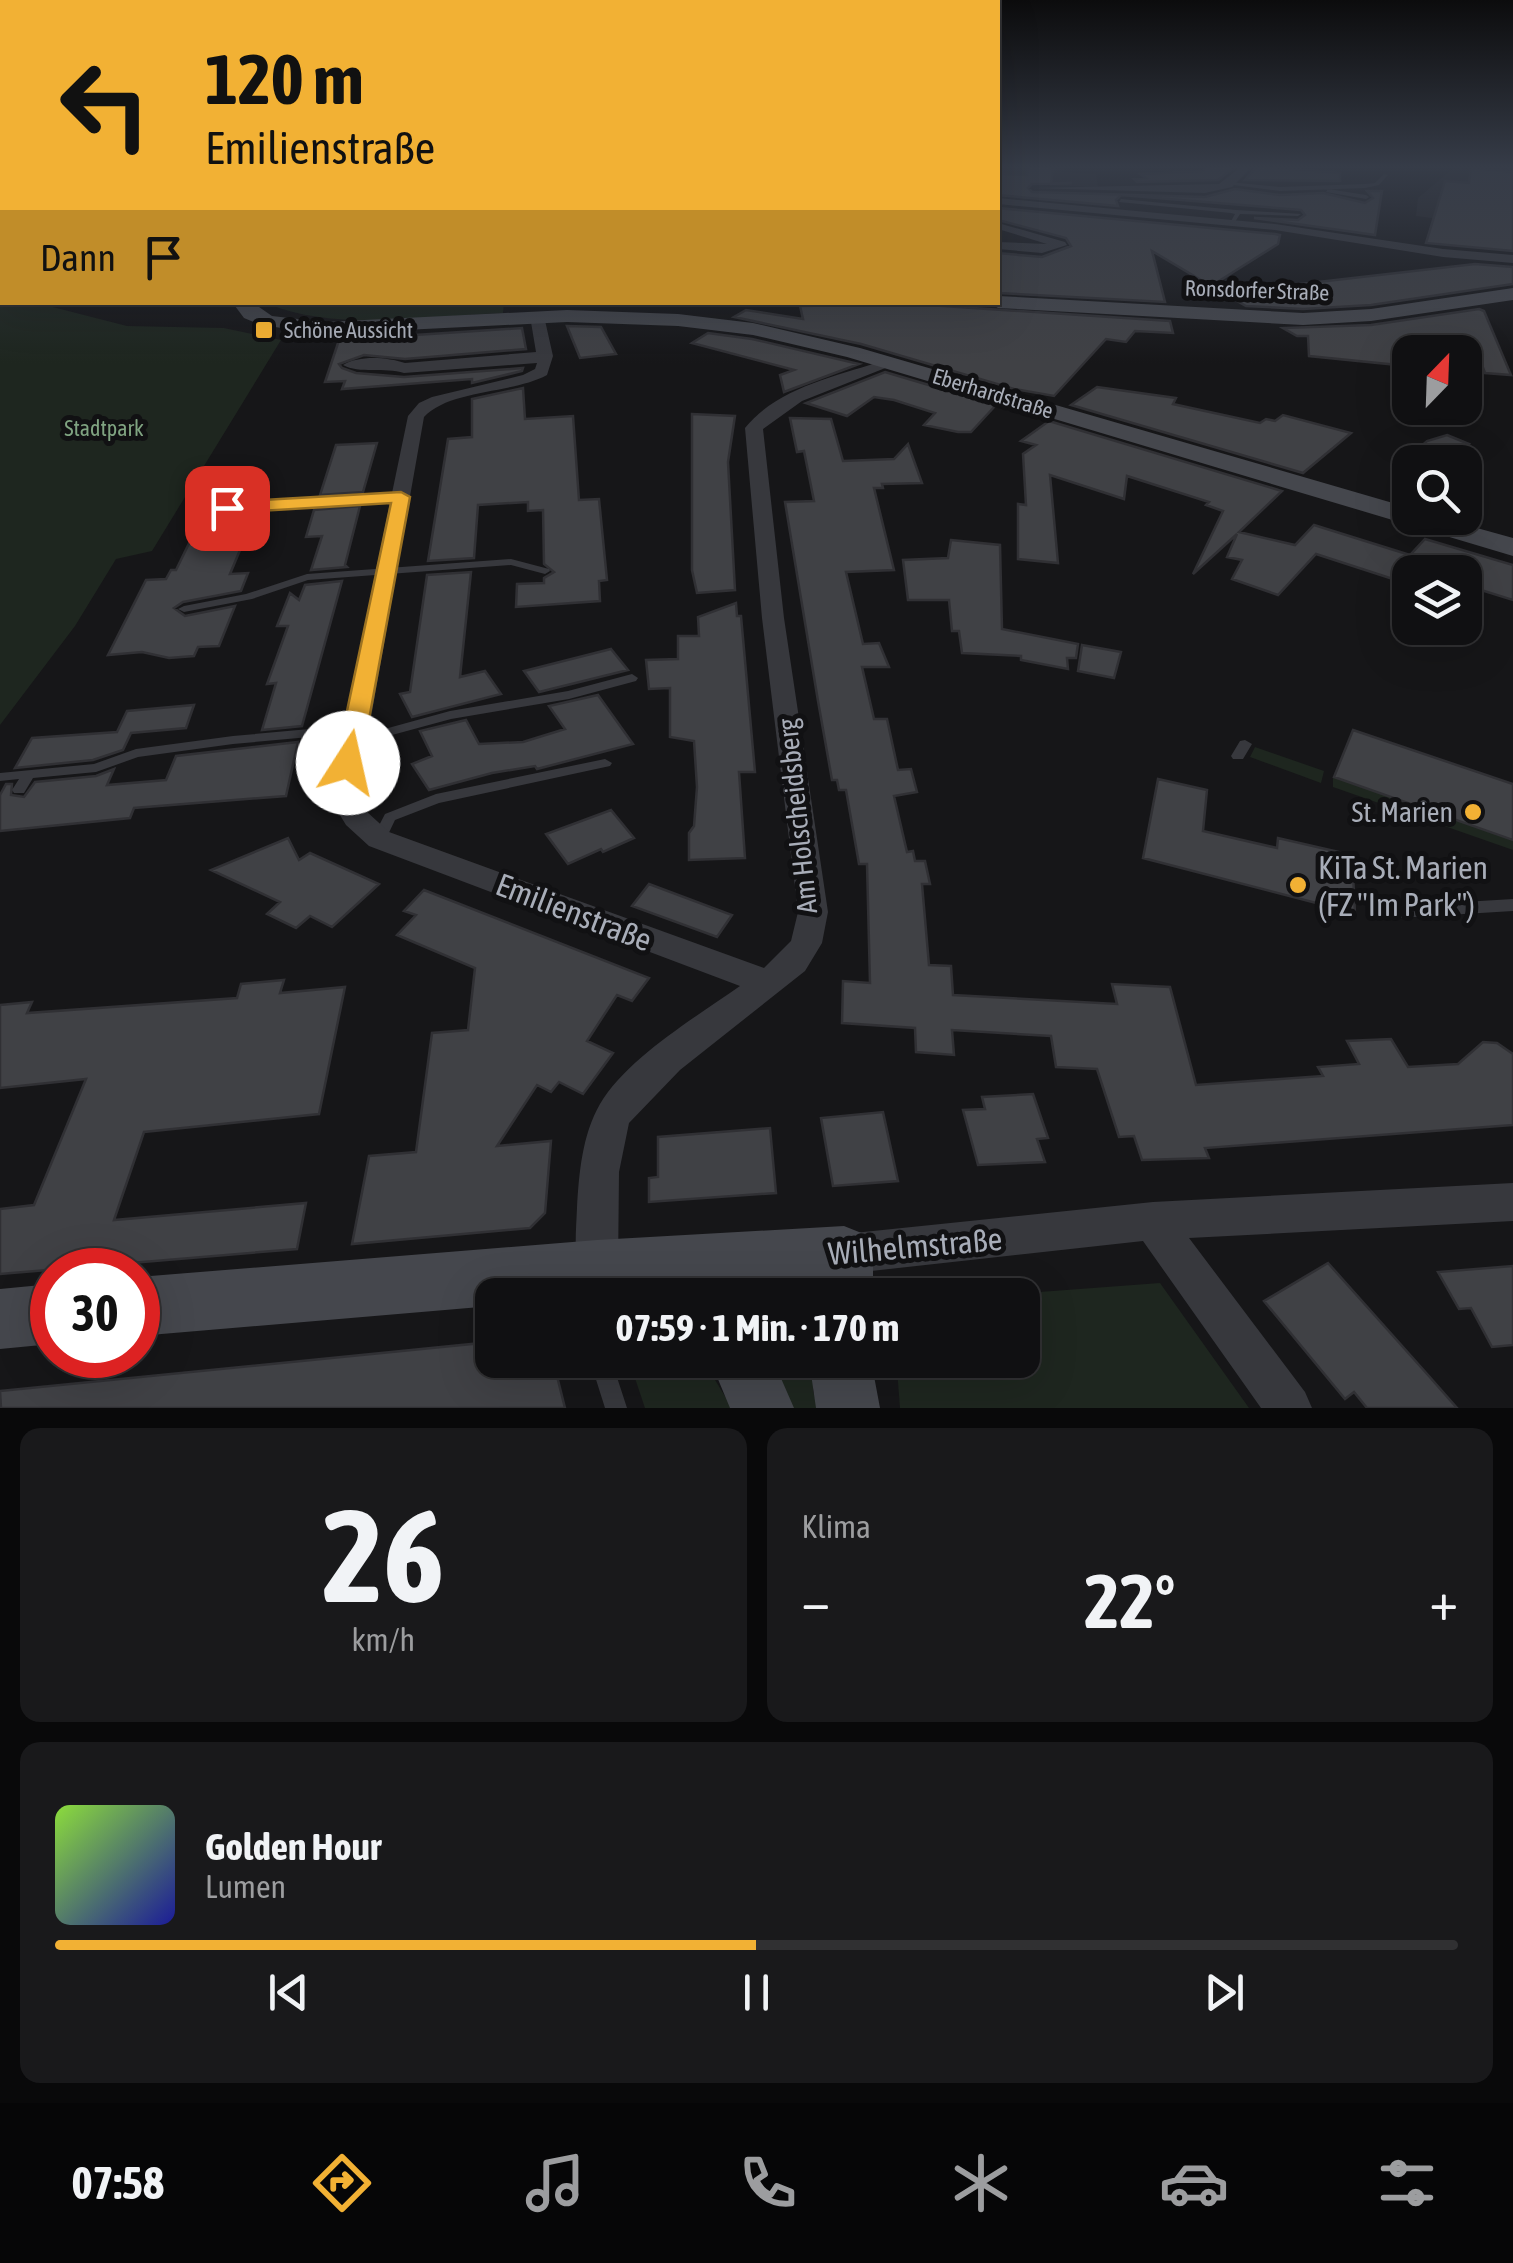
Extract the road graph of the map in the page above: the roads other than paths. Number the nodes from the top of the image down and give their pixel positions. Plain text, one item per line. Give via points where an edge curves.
1 (1017, 232) edge
2 (1325, 232) edge
3 (1000, 246) edge
4 (1513, 260) edge
5 (1513, 294) edge
6 (1000, 302) edge
7 (244, 305) edge
8 (606, 305) edge
9 (537, 316) junction
10 (567, 316) junction
11 (545, 356) junction
12 (890, 363) junction
13 (351, 365) dead end
14 (401, 497) junction
15 (227, 508) dead end
16 (1392, 511) edge
17 (1472, 535) edge
18 (1513, 547) edge
19 (385, 570) junction
20 (545, 571) dead end
21 (184, 610) dead end
22 (632, 678) dead end
23 (354, 729) junction
24 (605, 762) dead end
25 (29, 774) junction
26 (0, 777) edge
27 (19, 790) dead end
28 (379, 838) junction
29 (1513, 905) edge
30 (1382, 913) dead end
31 (769, 983) junction
32 (1513, 1202) edge
33 (1153, 1222) junction
34 (597, 1269) junction
35 (844, 1274) edge
36 (710, 1278) edge
37 (746, 1278) edge
38 (160, 1305) edge
39 (30, 1316) edge
40 (0, 1319) edge
41 (607, 1378) edge
42 (749, 1378) edge
43 (843, 1378) edge
44 (616, 1408) edge
45 (762, 1408) edge
46 (848, 1408) edge
47 (1289, 1408) edge

1 - 3 street via 1060,245
2 - 4 street
5 - 6 main road, Ronsdorfer Straße via 1302,319
7 - 9 main road via 268,321 324,328
8 - 10 main road via 574,308
9 - 10 main road
9 - 11 street
10 - 12 main road, Eberhardstraße via 730,326
11 - 13 street via 404,368
11 - 14 street, Emilienstraße via 536,376 420,409
12 - 16 main road, Eberhardstraße
12 - 31 street, Am Holscheidsberg via 778,407 754,428 813,912 794,962
14 - 15 lane
14 - 19 street, Emilienstraße
17 - 18 main road, Eberhardstraße
19 - 20 lane via 510,562
19 - 21 lane via 306,578
19 - 23 street, Emilienstraße
22 - 23 lane via 381,734
23 - 25 lane via 136,753 96,768
23 - 28 street, Emilienstraße via 343,797
24 - 28 lane via 436,798 390,817
25 - 26 lane
25 - 27 lane
28 - 31 street, Emilienstraße
29 - 30 lane
31 - 34 street, Am Holscheidsberg via 636,1086 614,1113 604,1146
32 - 33 street, Wilhelmstraße
33 - 35 street, Wilhelmstraße
33 - 47 street
34 - 36 main road, Wilhelmstraße
34 - 38 main road, Wilhelmstraße
35 - 37 main road, Wilhelmstraße
39 - 40 main road
41 - 44 lane
42 - 45 main road
43 - 46 main road

